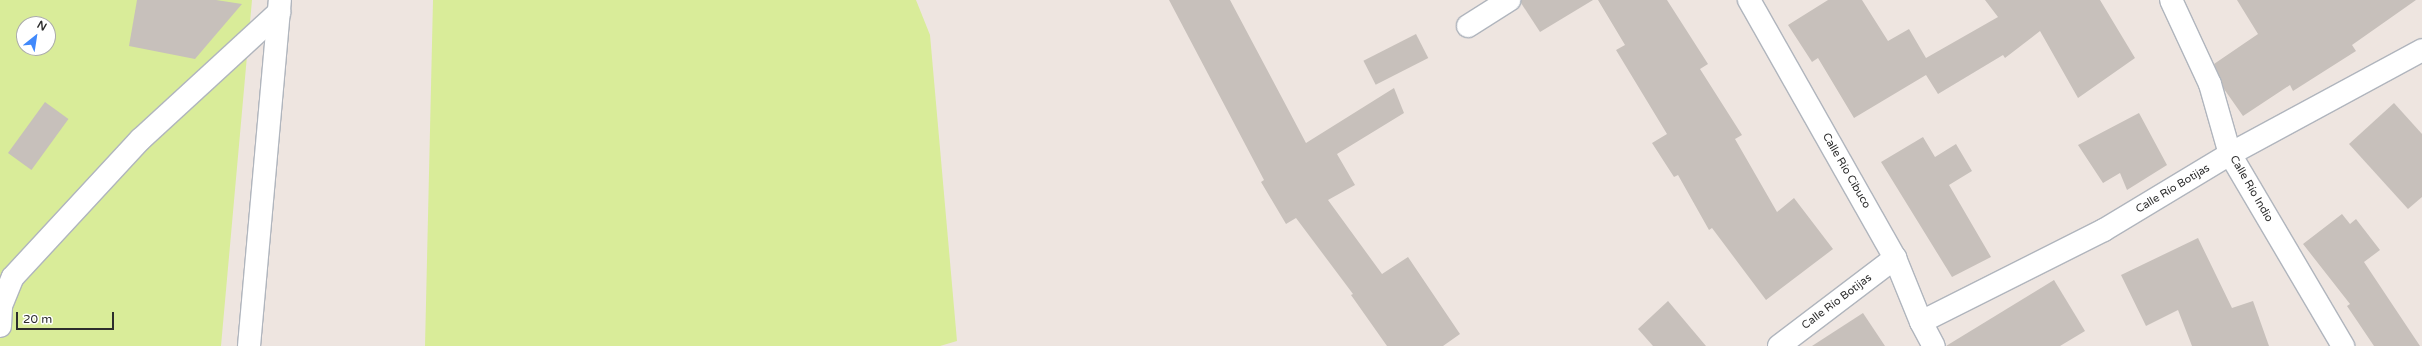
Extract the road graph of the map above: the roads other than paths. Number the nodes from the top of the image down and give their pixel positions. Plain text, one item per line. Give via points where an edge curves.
1 (1509, 0) edge
2 (1748, 0) edge
3 (2171, 0) edge
4 (279, 6) edge
5 (1468, 26) dead end
6 (2422, 50) edge
7 (2230, 154) junction
8 (1895, 258) junction
9 (1921, 322) junction
10 (0, 326) edge
11 (249, 346) edge
12 (1779, 346) edge
13 (1934, 346) edge
14 (2343, 346) edge

1 - 5 street
2 - 8 street, Calle Río Cibuco
3 - 7 street, Calle Río Indio via 2210,84
4 - 10 street via 141,139 13,277 2,306
4 - 11 street
6 - 7 street, Calle Río Botijas
7 - 9 street, Calle Río Botijas via 2104,230
7 - 14 street, Calle Río Indio
8 - 9 street, Calle Río Cibuco
8 - 12 street, Calle Río Botijas
9 - 13 street, Calle Río Cibuco

